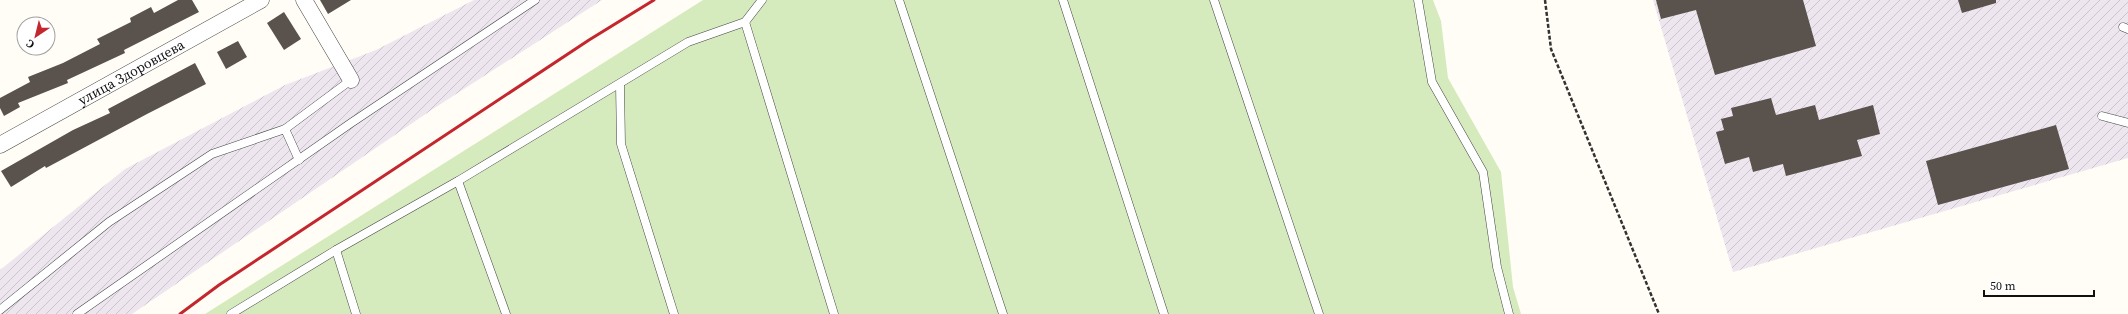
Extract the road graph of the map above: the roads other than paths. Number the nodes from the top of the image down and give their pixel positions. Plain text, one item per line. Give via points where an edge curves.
1 (262, 0) edge
2 (304, 0) edge
3 (535, 0) edge
4 (762, 0) edge
5 (899, 0) edge
6 (1063, 0) edge
7 (1214, 0) edge
8 (1418, 0) edge
9 (745, 22) junction
10 (351, 80) joint
11 (620, 84) junction
12 (2102, 116) dead end
13 (2128, 123) edge
14 (285, 129) junction
15 (0, 145) edge
16 (298, 160) junction
17 (458, 181) junction
18 (336, 250) junction
19 (0, 310) edge
20 (77, 314) edge
21 (231, 314) edge
22 (356, 314) edge
23 (506, 314) edge
24 (674, 314) edge
25 (834, 314) edge
26 (1003, 314) edge
27 (1164, 314) edge
28 (1319, 314) edge
29 (1509, 314) edge

1 - 15 street, улица Здоровцева
2 - 10 street
3 - 16 lane
4 - 9 lane
5 - 26 lane
6 - 27 lane
7 - 28 lane
8 - 29 lane via 1432,82 1483,172 1497,267
9 - 11 lane via 688,42
9 - 25 lane
10 - 14 lane
11 - 17 lane
11 - 24 lane via 621,144
12 - 13 lane
14 - 16 lane
14 - 19 lane via 212,154 109,222
16 - 20 lane
17 - 18 lane
17 - 23 lane
18 - 21 lane
18 - 22 lane

